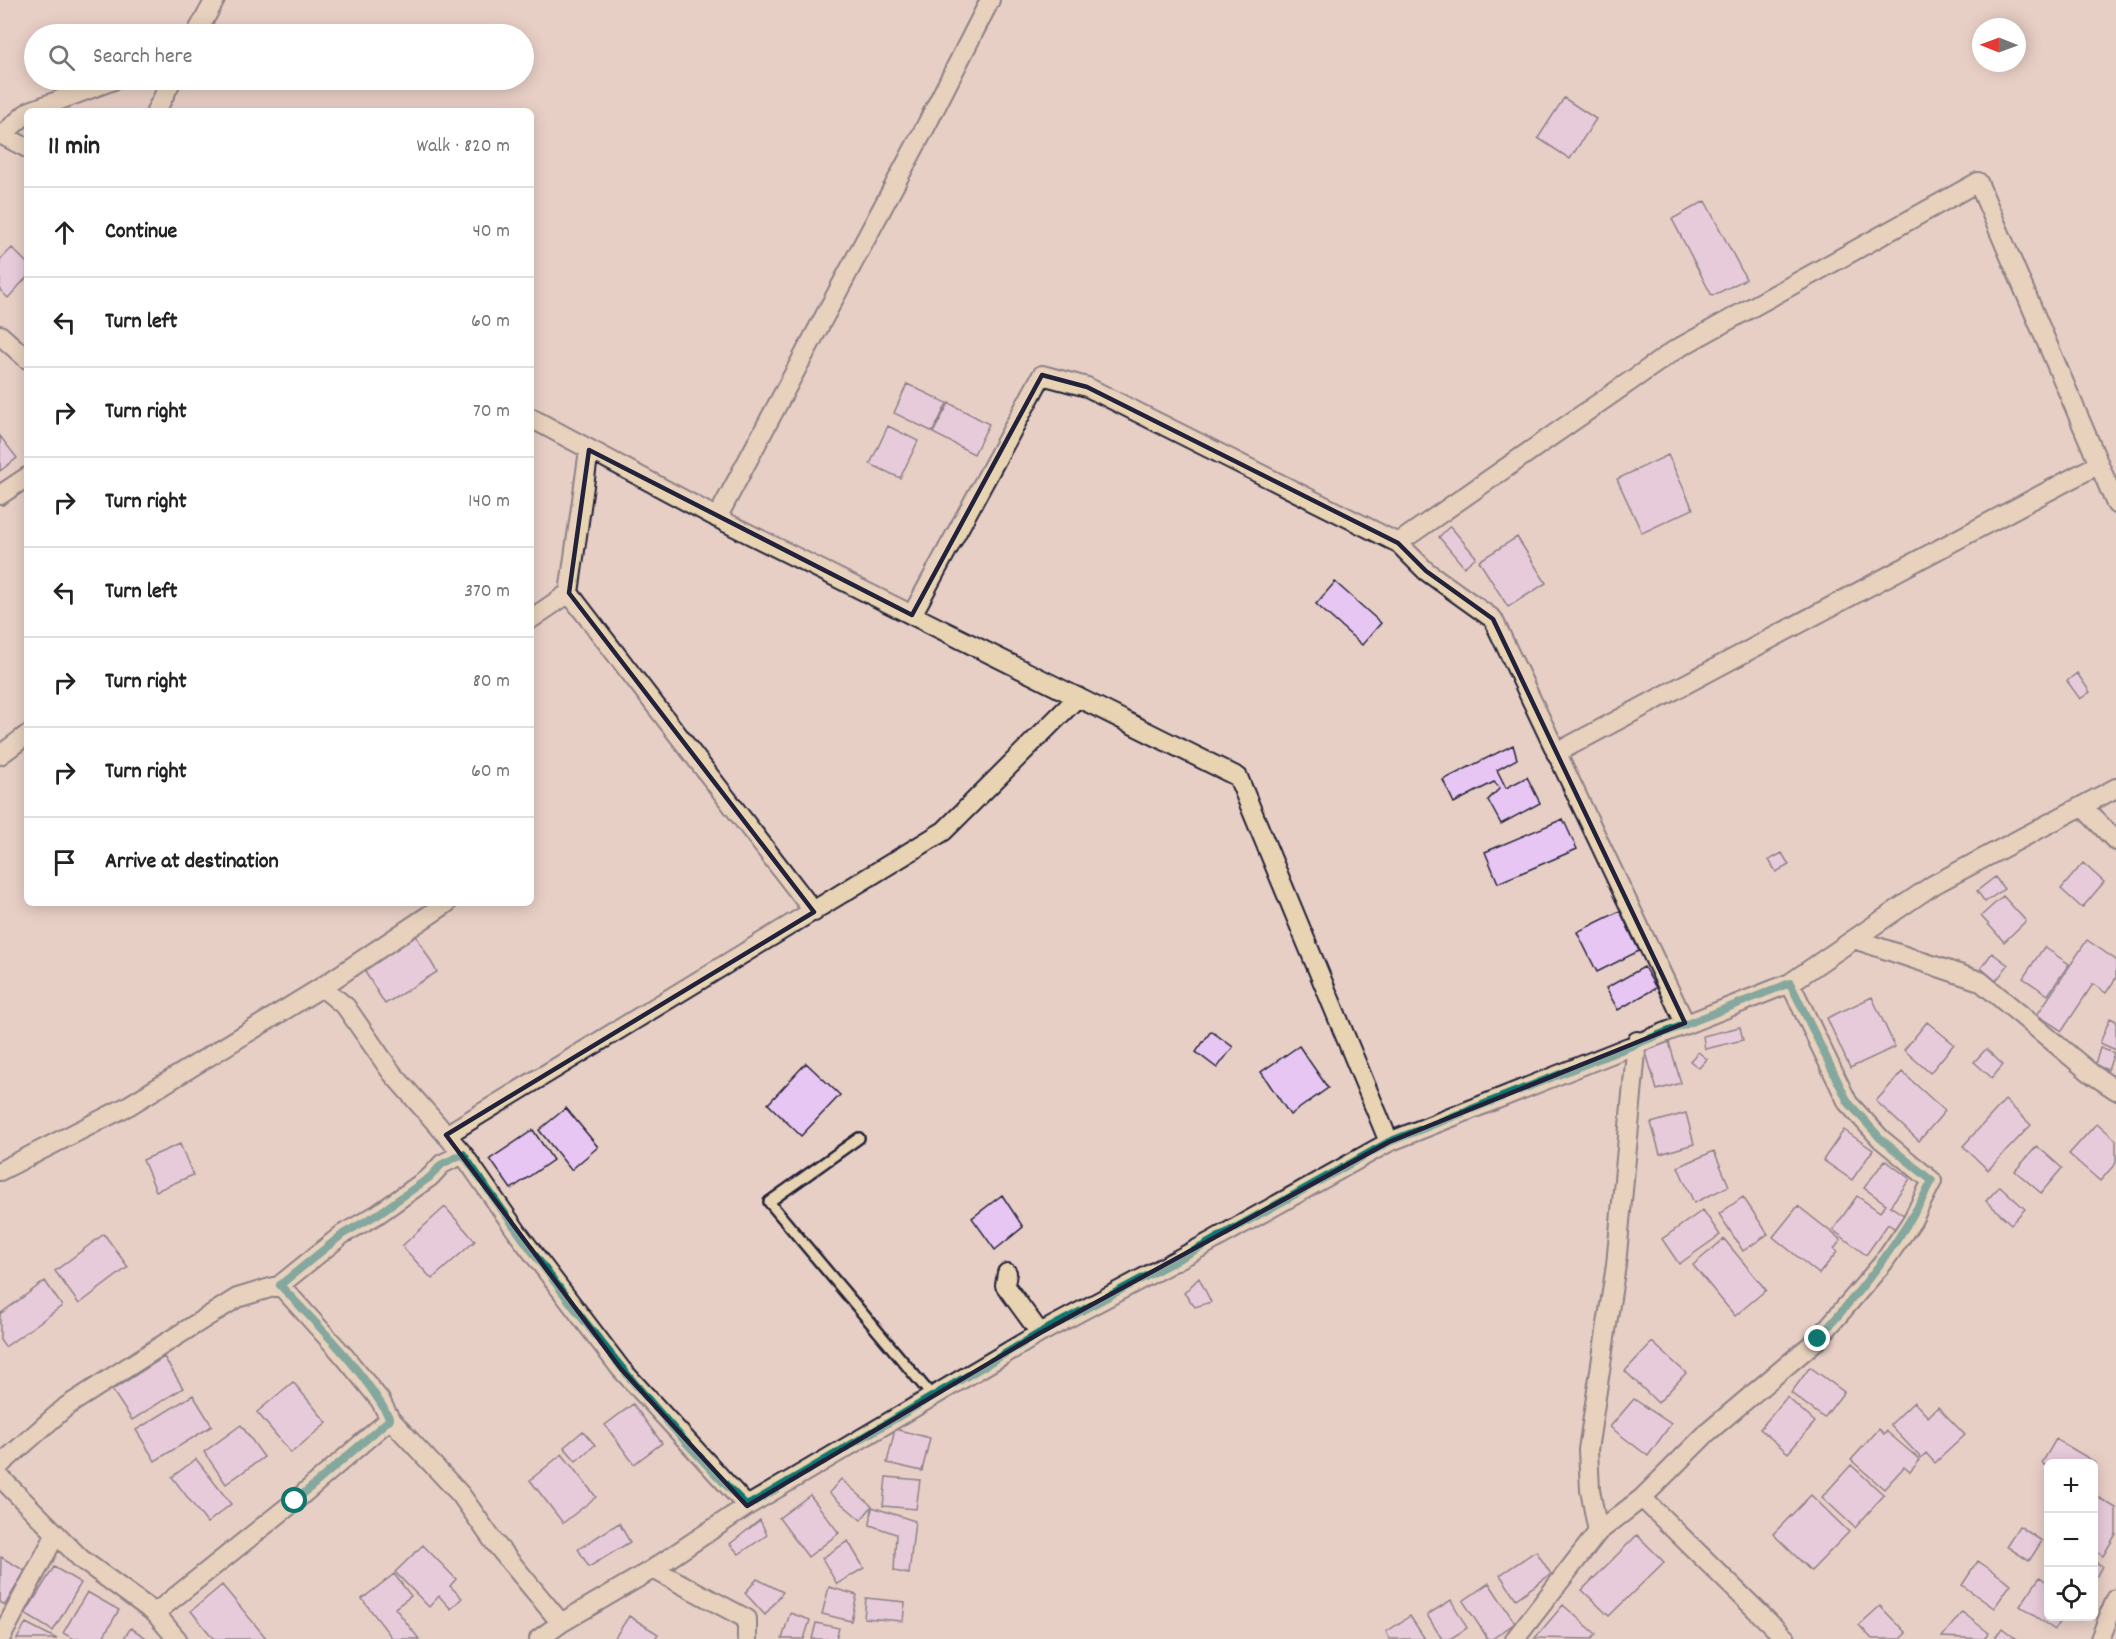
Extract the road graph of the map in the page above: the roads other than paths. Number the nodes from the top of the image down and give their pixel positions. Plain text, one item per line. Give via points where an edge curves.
1 (215, 0) edge
2 (990, 0) edge
3 (202, 24) edge
4 (87, 90) edge
5 (167, 90) edge
6 (39, 108) edge
7 (158, 108) edge
8 (24, 115) edge
9 (1, 134) edge
10 (24, 146) edge
11 (0, 335) edge
12 (24, 356) edge
13 (534, 420) edge
14 (590, 450) junction
15 (2099, 464) junction
16 (24, 479) edge
17 (0, 495) edge
18 (2116, 504) edge
19 (717, 518) junction
20 (1398, 543) junction
21 (569, 593) junction
22 (912, 615) junction
23 (534, 617) edge
24 (1078, 697) junction
25 (24, 737) edge
26 (1557, 753) junction
27 (0, 755) edge
28 (2116, 788) edge
29 (2082, 806) junction
30 (2116, 841) edge
31 (443, 906) edge
32 (814, 912) junction
33 (1854, 939) junction
34 (1790, 983) junction
35 (322, 987) junction
36 (1686, 1023) junction
37 (1637, 1041) junction
38 (2116, 1090) edge
39 (446, 1135) junction
40 (859, 1138) dead end
41 (1389, 1142) junction
42 (463, 1154) junction
43 (0, 1171) edge
44 (1007, 1273) dead end
45 (280, 1285) junction
46 (1040, 1333) junction
47 (933, 1397) junction
48 (390, 1419) junction
49 (0, 1465) edge
50 (0, 1477) edge
51 (1641, 1498) junction
52 (747, 1506) junction
53 (1598, 1532) junction
54 (56, 1534) junction
55 (653, 1569) junction
56 (2116, 1599) edge
57 (155, 1614) junction
58 (2111, 1620) edge
59 (561, 1623) junction
60 (0, 1639) edge
61 (177, 1639) edge
62 (539, 1639) edge
63 (747, 1639) edge
64 (1515, 1639) edge
65 (1786, 1639) edge
66 (2100, 1639) edge

1 - 3 street
2 - 19 street
4 - 6 street
5 - 7 street
8 - 9 street
9 - 10 street
11 - 12 street
13 - 14 street
14 - 19 street
14 - 21 street
15 - 18 street
15 - 20 street via 1978,182 1675,350
15 - 26 street
16 - 17 street
19 - 22 street
20 - 22 street via 1087,387 1042,375
20 - 26 street via 1426,571 1493,619
21 - 23 street
21 - 32 street
22 - 24 street
24 - 32 street via 944,831
24 - 41 street via 1238,777
25 - 27 street
26 - 36 street
28 - 29 street
29 - 30 street
29 - 33 street via 1933,885
31 - 35 street
32 - 39 street
33 - 34 street
33 - 38 street via 1980,981
34 - 36 street
34 - 51 street via 1848,1102 1881,1139 1932,1181 1912,1221 1883,1263 1818,1339 1708,1432
35 - 39 street via 346,1007 392,1073
35 - 43 street via 128,1106
36 - 37 street
37 - 41 street
37 - 53 street via 1616,1265 1588,1450
39 - 42 street
40 - 47 lane via 769,1202
41 - 46 street
42 - 45 street via 442,1164 378,1214 343,1234
42 - 52 street via 621,1370
44 - 46 street via 1005,1285
45 - 48 street via 344,1356 380,1400
45 - 49 street via 237,1298 67,1406
46 - 47 street
47 - 52 street
48 - 57 street
48 - 59 street via 461,1495
50 - 54 street
51 - 53 street
51 - 65 street
52 - 55 street
53 - 64 street
54 - 57 street via 81,1559
54 - 60 street
55 - 59 street
55 - 63 street via 747,1619
56 - 58 street
57 - 61 street
58 - 66 street
59 - 62 street

